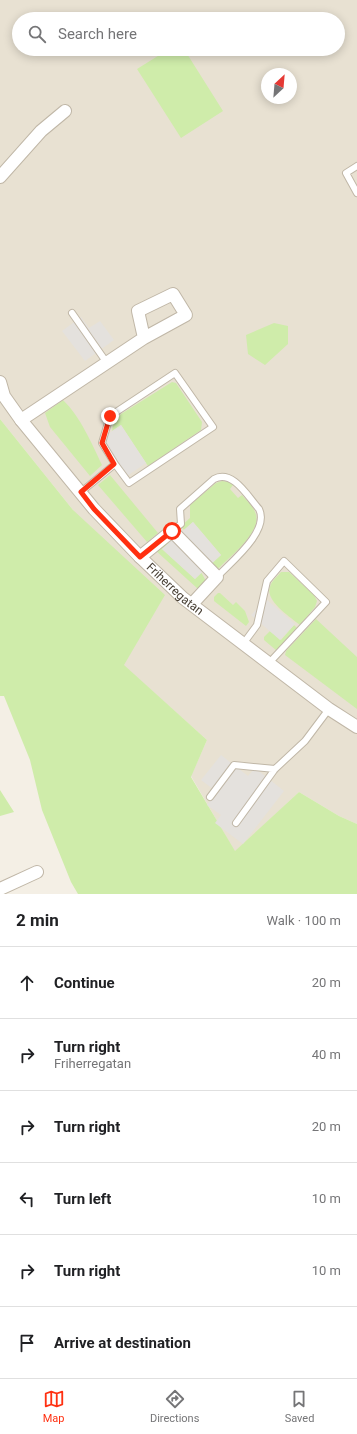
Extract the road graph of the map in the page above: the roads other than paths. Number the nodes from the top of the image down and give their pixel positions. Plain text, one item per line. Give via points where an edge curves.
1 (65, 111) dead end
2 (357, 166) edge
3 (0, 177) edge
4 (357, 194) edge
5 (72, 313) dead end
6 (144, 338) dead end
7 (107, 362) junction
8 (0, 382) edge
9 (22, 420) junction
10 (114, 464) junction
11 (81, 492) junction
12 (172, 531) junction
13 (140, 557) junction
14 (217, 577) junction
15 (192, 604) junction
16 (243, 644) junction
17 (269, 664) junction
18 (329, 709) junction
19 (357, 727) edge
20 (275, 769) junction
21 (210, 797) dead end
22 (236, 823) dead end
23 (37, 872) dead end
24 (0, 889) edge

1 - 3 street via 41,131
2 - 4 lane via 346,173
5 - 7 lane
6 - 7 street
7 - 9 street
8 - 9 street, Friherregatan via 4,396
9 - 11 street, Friherregatan
10 - 10 lane via 129,483 213,427 175,373 110,416 102,443
10 - 11 lane
11 - 13 street, Friherregatan
12 - 13 street
12 - 14 street
12 - 14 lane via 181,524 180,509 214,479 225,476 235,481 259,509 261,522 254,538
13 - 15 street, Friherregatan
14 - 15 street
15 - 16 street, Friherregatan
16 - 17 street, Friherregatan
16 - 17 lane via 257,625 267,580 284,562 326,602
17 - 18 street, Friherregatan
18 - 19 street, Friherregatan
18 - 20 lane via 305,741
20 - 21 lane via 234,765
20 - 22 lane
23 - 24 street

